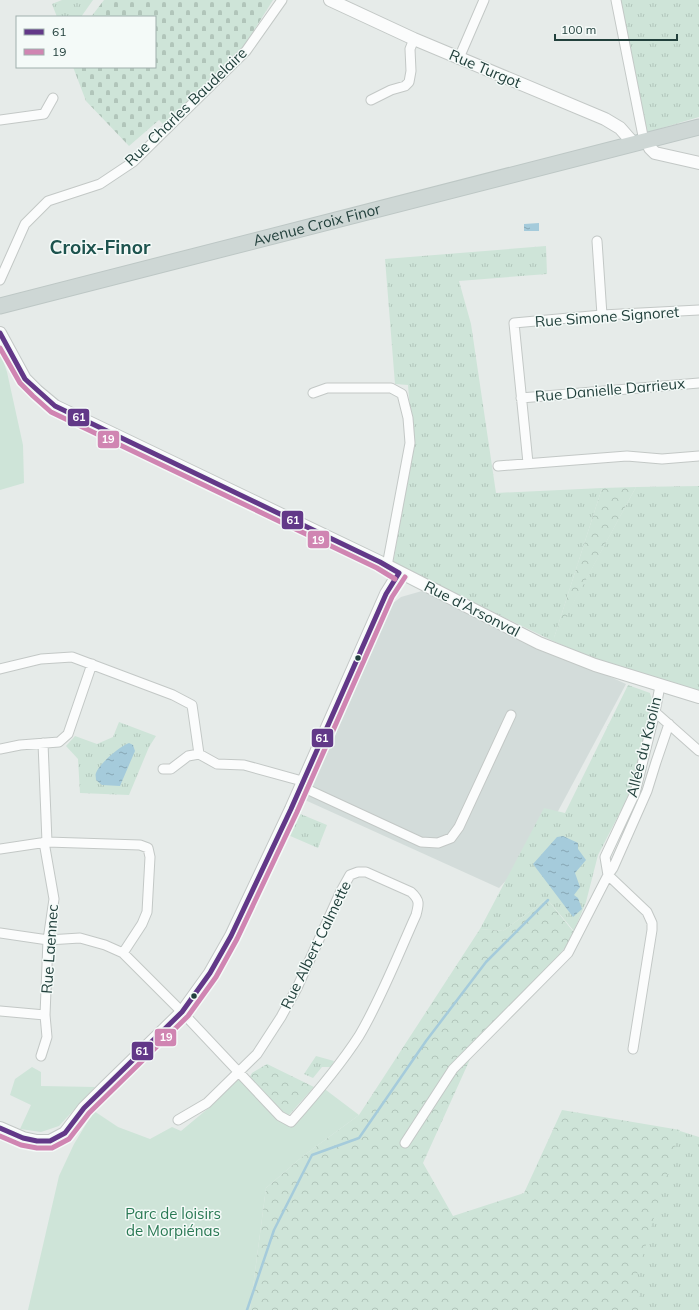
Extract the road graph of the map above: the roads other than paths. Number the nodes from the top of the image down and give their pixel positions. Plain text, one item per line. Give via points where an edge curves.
1 (282, 0) edge
2 (330, 0) edge
3 (484, 0) edge
4 (616, 0) edge
5 (414, 39) junction
6 (458, 58) junction
7 (53, 98) dead end
8 (371, 100) dead end
9 (0, 120) edge
10 (699, 127) edge
11 (642, 142) junction
12 (699, 163) edge
13 (597, 241) dead end
14 (0, 280) edge
15 (0, 306) edge
16 (699, 310) edge
17 (602, 315) junction
18 (0, 333) edge
19 (699, 383) edge
20 (313, 393) dead end
21 (521, 398) junction
22 (699, 456) edge
23 (528, 463) junction
24 (498, 466) dead end
25 (387, 566) junction
26 (399, 573) junction
27 (92, 664) junction
28 (0, 669) edge
29 (660, 686) junction
30 (699, 697) edge
31 (655, 712) junction
32 (511, 715) dead end
33 (669, 724) junction
34 (43, 743) junction
35 (0, 749) edge
36 (699, 751) edge
37 (199, 754) junction
38 (163, 769) dead end
39 (301, 783) junction
40 (46, 842) junction
41 (0, 849) edge
42 (608, 875) junction
43 (0, 933) edge
44 (48, 940) junction
45 (123, 953) junction
46 (0, 1011) edge
47 (182, 1012) junction
48 (45, 1016) junction
49 (633, 1049) dead end
50 (41, 1056) dead end
51 (238, 1072) junction
52 (178, 1120) dead end
53 (0, 1128) edge
54 (405, 1143) dead end

1 - 14 street, Rue Charles Baudelaire via 246,51 133,162 100,184 48,201 25,224
2 - 5 street, Rue Turgot
3 - 6 street
4 - 11 street
5 - 6 street, Rue Turgot
5 - 8 street via 410,49 411,71 408,82 405,86
6 - 11 street, Rue Turgot via 605,119
7 - 9 street via 44,114
10 - 11 main road, Avenue Croix Finor
11 - 12 street, Rue Turgot via 655,153
11 - 15 main road, Avenue Croix Finor
13 - 17 street
16 - 17 street, Rue Simone Signoret
17 - 21 street, Rue Simone Signoret via 514,324
18 - 25 street, Rue d'Arsonval via 25,379 55,406
19 - 21 street, Rue Danielle Darrieux
20 - 25 street via 327,388 391,388 402,394 408,418 410,443
21 - 23 street
22 - 23 street via 662,459 627,456
23 - 24 street
25 - 26 street, Rue d'Arsonval
26 - 29 street, Rue d'Arsonval via 538,643
26 - 39 street via 386,594
27 - 28 street via 72,657 41,659
27 - 34 street via 68,734 59,742
27 - 37 street via 173,695 192,705
29 - 30 street, Rue d'Arsonval
29 - 31 street, Allée du Kaolin
31 - 33 street
31 - 42 street, Allée du Kaolin via 635,793 605,857
32 - 39 street via 459,827 450,838 438,843 421,842
33 - 36 street
33 - 42 street via 643,803
34 - 35 street
34 - 40 street, Rue Laennec
37 - 38 street via 188,756 171,769
37 - 39 street via 217,764 244,765
39 - 47 street via 231,936 210,973
40 - 41 street
40 - 44 street, Rue Laennec via 54,899
40 - 45 street via 140,845 148,848 150,857 147,912
42 - 49 street via 647,912 652,923
42 - 54 street via 568,953 453,1069
43 - 44 street
44 - 45 street via 80,938 105,944
44 - 48 street, Rue Laennec
45 - 47 street
46 - 48 street
47 - 51 street
47 - 53 street via 84,1108 65,1133 50,1141 37,1141
48 - 50 street, Rue Laennec via 47,1037
51 - 51 street, Rue Albert Calmette via 256,1054 281,1017 350,876 366,872 411,892 418,902 416,915 370,1017 322,1087 291,1122 280,1116
51 - 52 street, Rue Albert Calmette via 207,1103

